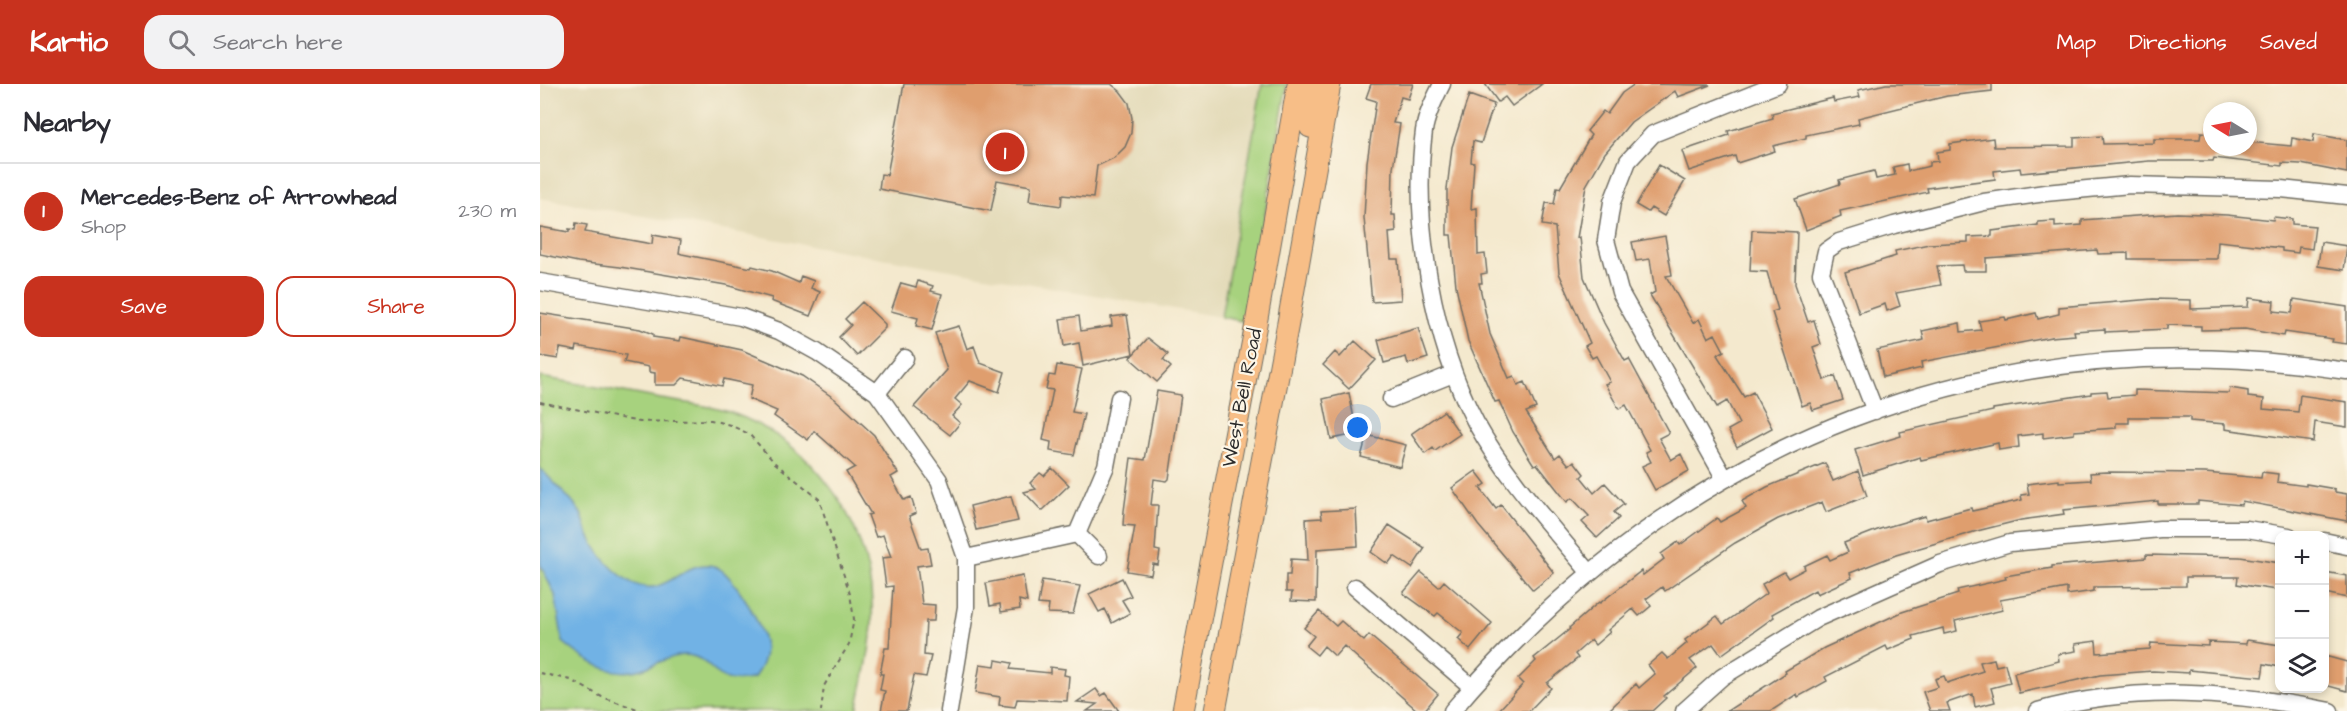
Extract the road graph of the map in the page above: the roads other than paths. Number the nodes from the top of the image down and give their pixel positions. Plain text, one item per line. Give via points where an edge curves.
1 (1298, 84) edge
2 (1314, 84) edge
3 (1330, 84) edge
4 (1442, 84) edge
5 (1778, 84) edge
6 (1312, 182) junction
7 (2347, 196) edge
8 (540, 282) edge
9 (905, 358) dead end
10 (2347, 371) edge
11 (1453, 374) junction
12 (877, 393) junction
13 (1119, 398) dead end
14 (1391, 399) dead end
15 (1875, 411) junction
16 (1725, 479) junction
17 (1077, 534) junction
18 (2275, 534) edge
19 (2329, 542) edge
20 (2347, 546) edge
21 (1099, 556) dead end
22 (966, 558) junction
23 (1589, 572) junction
24 (1356, 587) dead end
25 (1472, 687) junction
26 (950, 711) edge
27 (1183, 711) edge
28 (1215, 711) edge
29 (1452, 711) edge
30 (1684, 711) edge
31 (2038, 711) edge
32 (2330, 711) edge

1 - 27 main road, West Bell Road
2 - 6 main road via 1309,138
3 - 6 main road, West Bell Road
4 - 11 street via 1424,129 1421,224 1433,299
5 - 16 street via 1653,134 1628,161 1612,202 1606,240 1620,292
6 - 28 main road, West Bell Road
7 - 15 street via 2281,189 2130,184 1984,202 1839,242 1826,251 1821,273
8 - 12 street via 741,317 779,331 817,352
9 - 12 street
10 - 15 street via 2224,359 2109,361 2035,369
11 - 14 street
11 - 23 street via 1484,434
12 - 22 street via 939,480
13 - 17 street via 1106,466
15 - 16 street via 1797,441
16 - 23 street via 1656,521
17 - 21 street
17 - 22 street
18 - 30 street via 2247,529 2160,529 2087,534 2000,546 1940,564 1818,618 1722,677
19 - 20 street
22 - 26 street via 966,608
23 - 25 street via 1527,627
24 - 25 street
25 - 29 street
31 - 32 street via 2117,696 2208,694 2273,700

